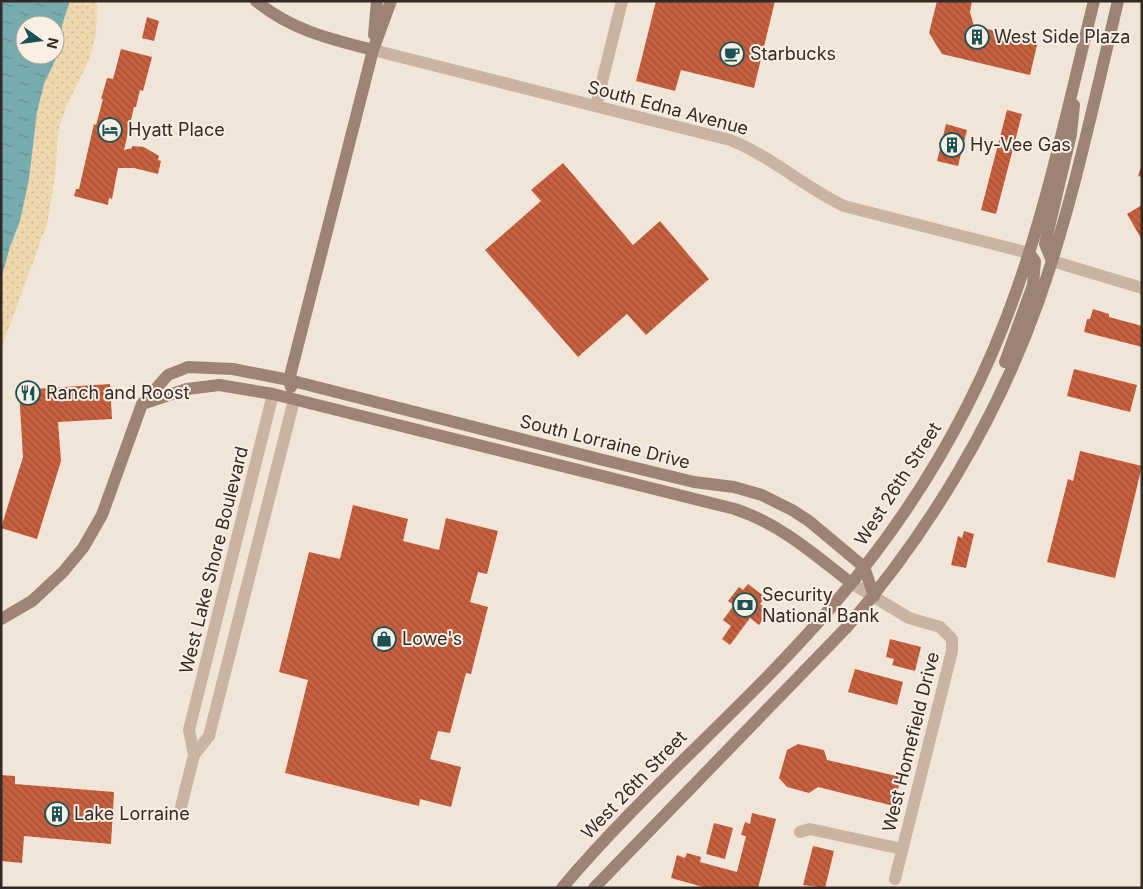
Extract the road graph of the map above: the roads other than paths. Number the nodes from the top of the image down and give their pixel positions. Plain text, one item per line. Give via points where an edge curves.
1 (256, 1) edge
2 (377, 1) edge
3 (391, 1) edge
4 (622, 1) edge
5 (1094, 1) edge
6 (1118, 1) edge
7 (373, 50) junction
8 (1077, 69) junction
9 (596, 106) junction
10 (1029, 253) junction
11 (1052, 260) junction
12 (1142, 288) edge
13 (289, 380) junction
14 (273, 394) junction
15 (294, 400) junction
16 (142, 404) junction
17 (979, 433) junction
18 (864, 567) junction
19 (851, 583) junction
20 (874, 596) junction
21 (1, 620) edge
22 (194, 755) junction
23 (180, 807) dead end
24 (800, 832) dead end
25 (902, 849) junction
26 (895, 879) dead end
27 (562, 888) edge
28 (594, 888) edge

1 - 7 main road via 289,24
2 - 7 main road, West Lake Shore Boulevard
3 - 7 main road, West Lake Shore Boulevard
4 - 9 street
5 - 8 main road, West 26th Street
6 - 11 main road
7 - 9 street, South Edna Avenue
7 - 13 main road, West Lake Shore Boulevard
8 - 10 main road, West 26th Street
8 - 11 main road via 1071,134 1045,244
9 - 10 street, South Edna Avenue via 745,146 844,206
10 - 17 main road via 1035,261 1033,285
10 - 18 main road, West 26th Street via 1006,320 958,424 914,498
11 - 12 street
11 - 17 main road via 1024,338
13 - 14 main road
13 - 15 main road, West Lake Shore Boulevard
13 - 16 main road, South Lorraine Drive via 233,369 188,367 168,375
13 - 18 main road, South Lorraine Drive via 694,482 734,487 762,495 809,521
14 - 15 main road, South Lorraine Drive
14 - 16 main road, South Lorraine Drive via 219,385 187,390
14 - 22 street, West Lake Shore Boulevard via 189,730
15 - 19 main road, South Lorraine Drive via 755,516 780,528
15 - 22 street, West Lake Shore Boulevard via 209,736
16 - 21 main road via 95,531 52,583 32,601
17 - 20 main road via 926,524
18 - 19 main road, West 26th Street
18 - 20 main road
19 - 20 street, West Homefield Drive
19 - 27 main road, West 26th Street via 802,640 602,842
20 - 25 street, West Homefield Drive via 909,618 940,627 952,639 952,651
20 - 28 main road
22 - 23 street, West Lake Shore Boulevard
24 - 25 street via 810,829
25 - 26 street, West Homefield Drive

